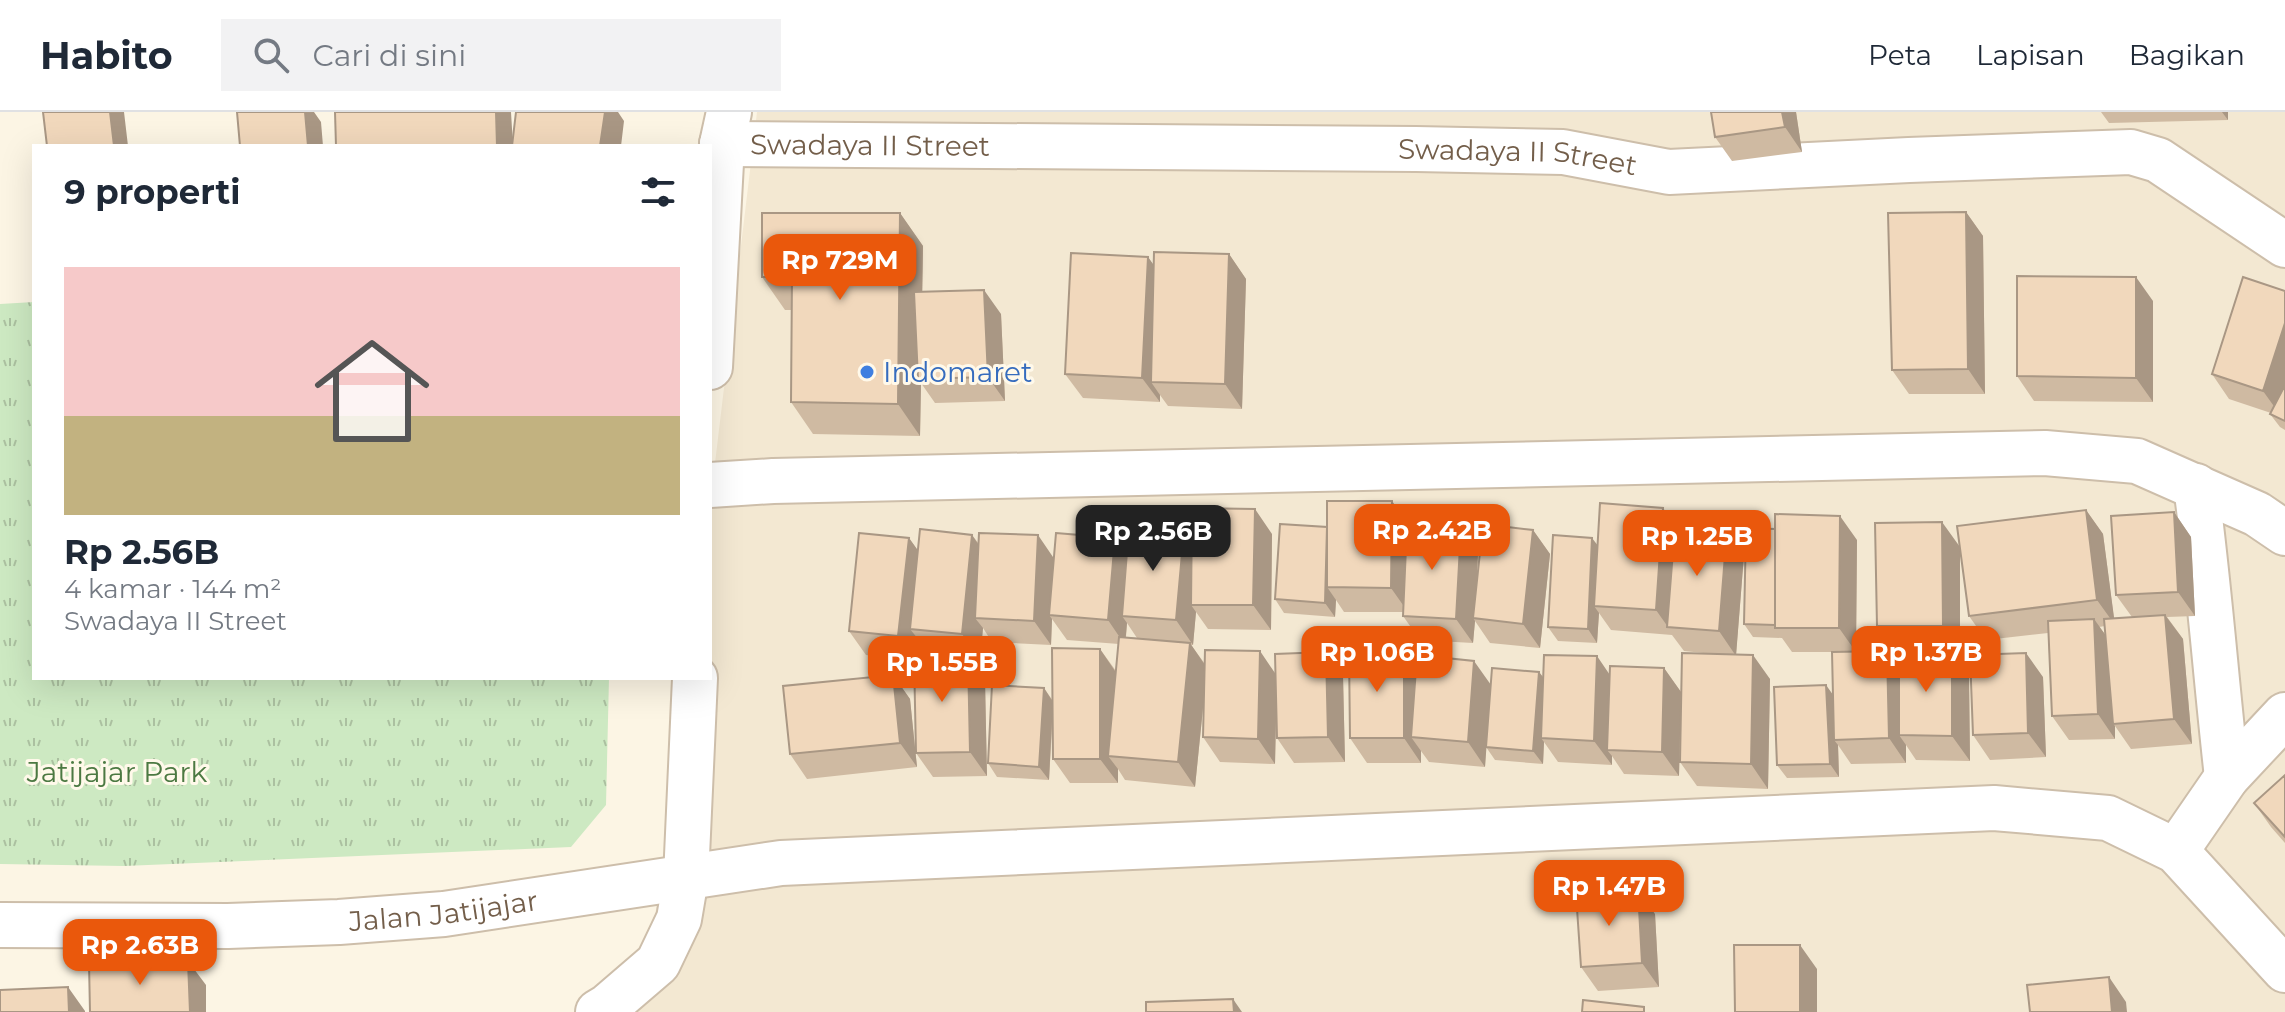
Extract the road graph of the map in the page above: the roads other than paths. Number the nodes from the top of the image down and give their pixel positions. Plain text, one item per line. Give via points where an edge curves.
1 (726, 128) edge
2 (2285, 245) edge
3 (712, 337) edge
4 (712, 485) edge
5 (2196, 486) junction
6 (2285, 533) edge
7 (695, 680) edge
8 (2285, 715) edge
9 (2227, 777) junction
10 (2176, 851) junction
11 (686, 878) junction
12 (0, 925) edge
13 (2285, 970) edge
14 (598, 1012) edge

1 - 2 street, Swadaya II Street via 1563,152 1669,172 2131,152 2158,160
1 - 3 street
4 - 5 street via 2045,453 2137,461
5 - 6 street
5 - 9 street
7 - 11 street
8 - 9 street
9 - 10 street
10 - 11 street, Jalan Jatijajar via 2108,818 1994,808 781,863
10 - 13 street
11 - 12 street, Jalan Jatijajar via 444,914 339,922
11 - 14 street via 679,919 658,963

